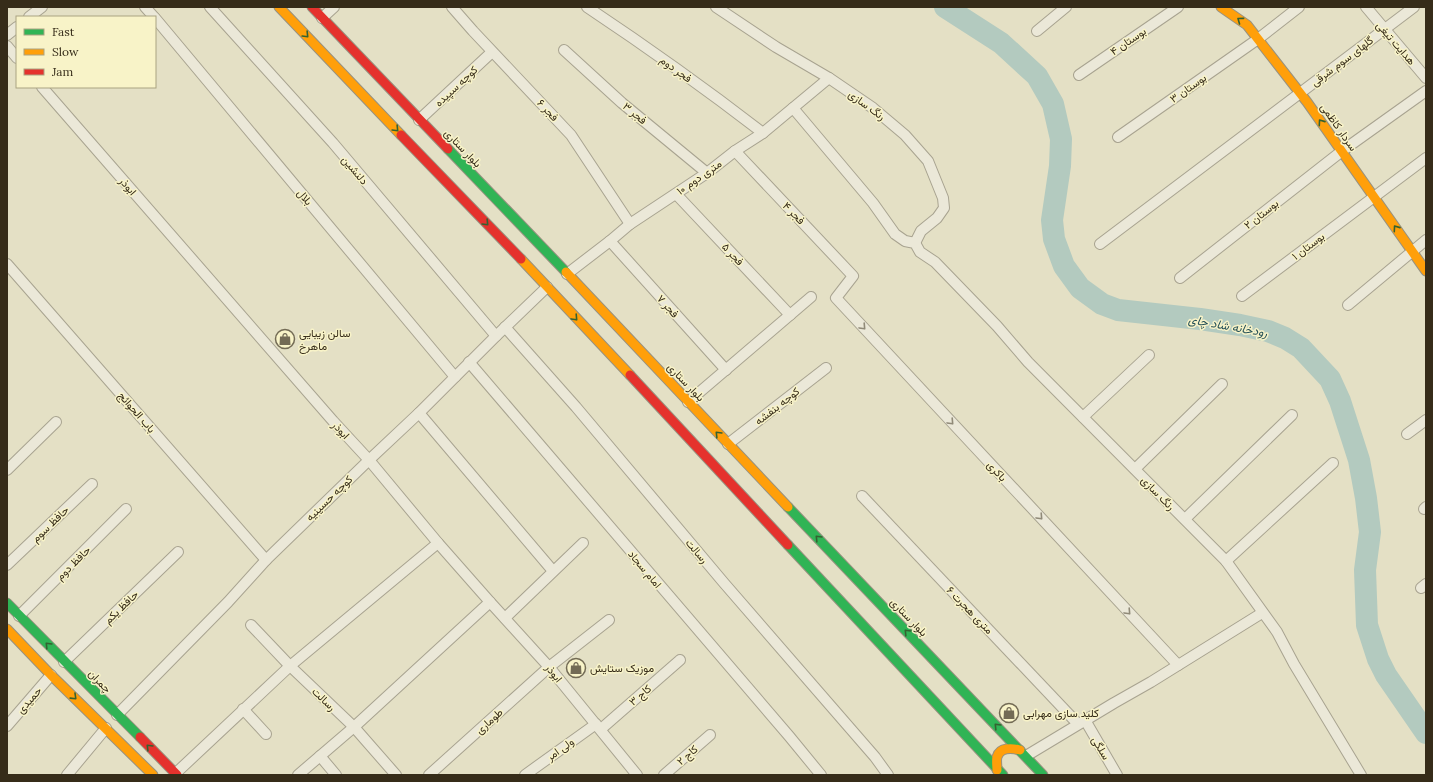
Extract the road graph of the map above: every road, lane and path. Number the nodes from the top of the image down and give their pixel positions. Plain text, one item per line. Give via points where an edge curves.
1 (42, 7) edge
2 (145, 7) edge
3 (210, 7) edge
4 (279, 7) edge
5 (312, 7) edge
6 (334, 7) edge
7 (452, 7) edge
8 (587, 7) edge
9 (716, 7) edge
10 (1066, 7) edge
11 (1178, 7) edge
12 (1221, 7) edge
13 (1299, 7) edge
14 (1366, 7) edge
15 (1414, 7) edge
16 (31, 16) edge
17 (152, 16) edge
18 (322, 18) junction
19 (156, 20) edge
20 (16, 28) edge
21 (1384, 29) junction
22 (1037, 31) dead end
23 (7, 35) edge
24 (1258, 39) junction
25 (7, 46) edge
26 (564, 50) dead end
27 (492, 52) junction
28 (16, 57) edge
29 (1079, 75) dead end
30 (829, 78) junction
31 (1426, 78) edge
32 (44, 88) edge
33 (1426, 91) edge
34 (1300, 93) junction
35 (793, 108) junction
36 (419, 120) junction
37 (763, 133) junction
38 (1118, 137) dead end
39 (735, 151) junction
40 (1342, 151) junction
41 (1426, 158) edge
42 (707, 173) junction
43 (676, 194) junction
44 (1374, 197) junction
45 (630, 224) junction
46 (1426, 240) edge
47 (610, 241) junction
48 (915, 243) junction
49 (1100, 244) dead end
50 (1412, 250) junction
51 (553, 260) junction
52 (7, 264) edge
53 (1426, 271) edge
54 (567, 274) junction
55 (537, 276) junction
56 (853, 276) joint
57 (1180, 278) dead end
58 (546, 286) junction
59 (575, 293) junction
60 (1242, 296) dead end
61 (811, 297) dead end
62 (560, 301) junction
63 (1348, 305) dead end
64 (790, 315) junction
65 (505, 327) junction
66 (496, 336) junction
67 (1148, 355) dead end
68 (469, 362) junction
69 (826, 368) dead end
70 (726, 370) junction
71 (455, 377) junction
72 (1222, 384) dead end
73 (688, 402) junction
74 (419, 413) junction
75 (1292, 415) dead end
76 (1083, 417) junction
77 (1426, 420) edge
78 (56, 422) dead end
79 (1407, 434) dead end
80 (728, 444) junction
81 (369, 460) junction
82 (1333, 463) dead end
83 (1134, 469) junction
84 (7, 470) edge
85 (92, 484) dead end
86 (862, 496) dead end
87 (126, 510) dead end
88 (1184, 519) junction
89 (438, 543) junction
90 (583, 543) dead end
91 (178, 552) dead end
92 (266, 560) junction
93 (1226, 561) junction
94 (7, 565) edge
95 (553, 571) junction
96 (490, 602) junction
97 (7, 603) edge
98 (1262, 612) junction
99 (19, 616) junction
100 (505, 618) junction
101 (609, 620) dead end
102 (251, 625) dead end
103 (7, 629) edge
104 (680, 660) dead end
105 (64, 662) junction
106 (1178, 665) junction
107 (290, 666) junction
108 (549, 667) junction
109 (51, 674) junction
110 (244, 709) junction
111 (117, 715) junction
112 (1082, 722) junction
113 (7, 726) edge
114 (354, 727) junction
115 (598, 727) junction
116 (106, 728) junction
117 (266, 734) dead end
118 (710, 735) dead end
119 (1025, 755) junction
120 (320, 756) junction
121 (998, 773) edge
122 (176, 774) edge
123 (67, 775) edge
124 (153, 775) edge
125 (298, 775) edge
126 (336, 775) edge
127 (396, 775) edge
128 (429, 775) edge
129 (525, 775) edge
130 (637, 775) edge
131 (664, 775) edge
132 (821, 775) edge
133 (888, 775) edge
134 (1029, 775) edge
135 (1043, 775) edge
136 (1117, 775) edge
137 (1361, 775) edge

1 - 16 street
2 - 17 street, بلال
3 - 66 street, دلنشین via 332,143
4 -> 55 main road
5 - 18 main road, بلوار ستاری
6 - 18 street
7 - 27 street, فجر ۶
8 - 37 street, فجر دوم via 724,102
9 - 30 street, رنگ سازی
10 - 22 street
11 - 29 street, بوستان ۴
24 -> 12 main road, سردار کاظمی via 1246,25
13 - 24 street, بوستان ۳
14 - 21 street, هدایت تیغی
15 - 21 street, گلهای سوم شرقی
18 - 36 main road, بلوار ستاری
19 - 71 street, بلال
20 - 23 street
21 - 31 street, هدایت تیغی
21 - 34 street, گلهای سوم شرقی
24 - 34 main road, سردار کاظمی
24 - 38 street, بوستان ۳
25 - 28 street
26 - 42 street, فجر ۳ via 622,103
27 - 36 street, کوچه سپیده
27 - 45 street, فجر ۶ via 571,135
30 - 35 street, ۱۰ متری دوم
30 - 48 street, رنگ سازی via 873,108 905,135 928,161 944,198 944,208 937,218 921,231
32 - 81 street, ابوذر
33 - 40 street, بوستان ۲
40 -> 34 main road, سردار کاظمی
34 - 49 street, گلهای سوم شرقی
35 - 37 street, ۱۰ متری دوم
35 - 48 street, رنگ سازی via 896,234 905,241
36 - 51 main road, بلوار ستاری
37 - 39 street, ۱۰ متری دوم
39 - 42 street, ۱۰ متری دوم
39 - 56 street, فجر ۴
40 - 44 main road, سردار کاظمی
40 - 57 street, بوستان ۲
41 - 44 street, بوستان ۱
42 - 43 street, ۱۰ متری دوم
43 - 45 street, ۱۰ متری دوم
43 - 64 street, فجر ۵
50 -> 44 main road, سردار کاظمی
44 - 60 street, بوستان ۱
45 - 47 street, ۱۰ متری دوم
46 - 50 street
47 - 54 street, ۱۰ متری دوم
47 - 70 street, فجر ۷
48 - 76 street, رنگ سازی via 920,252 935,262
50 - 53 main road, سردار کاظمی
50 - 63 street
51 - 54 main road, بلوار ستاری
51 - 55 main road via 541,262 536,269
52 - 92 street, باب الحوائج
54 - 59 main road, بلوار ستاری
55 - 58 main road
56 -> 106 street, باکری via 836,298
58 - 62 main road
58 - 65 street, کوچه حسینیه
59 - 62 main road via 570,301
59 - 73 main road, بلوار ستاری
61 - 64 street
62 -> 121 main road
64 - 70 street
65 - 66 street, کوچه حسینیه
65 - 133 street, رسالت
66 - 68 street, کوچه حسینیه
67 - 76 street
68 - 71 street, کوچه حسینیه
68 - 132 street, امام سجاد
69 - 80 street, کوچه بنفشه
70 - 73 street
71 - 74 street, کوچه حسینیه
72 - 83 street
80 -> 73 main road, بلوار ستاری
74 - 81 street, کوچه حسینیه
74 - 95 street
75 - 88 street
76 - 83 street, رنگ سازی
77 - 79 street
78 - 84 street
119 -> 80 main road, بلوار ستاری
81 - 89 street, ابوذر
81 - 92 street, کوچه حسینیه
82 - 93 street
83 - 88 street, رنگ سازی
85 - 94 street, حافظ سوم
86 - 112 street, ۶ متری هجرت
87 - 99 street, حافظ دوم
88 - 93 street, رنگ سازی
89 - 96 street, ابوذر
89 - 107 street
90 - 95 street
91 - 105 street, حافظ یکم
92 - 111 street, کوچه حسینیه
93 - 98 street, رنگ سازی
95 - 100 street
96 - 100 street, ابوذر
96 - 114 street
97 - 99 main road, چمران
98 - 106 street
98 - 137 street, رنگ سازی via 1277,632
105 -> 99 main road, چمران
100 - 108 street, ابوذر
101 - 108 street, طوماری
102 - 107 street, رسالت
103 - 109 main road
104 - 115 street, کاج ۳
105 - 111 main road, چمران
106 - 112 street
107 - 110 street
107 - 114 street, رسالت
108 - 115 street, ابوذر
108 - 128 street, طوماری
109 - 113 street, حمیدی
109 -> 116 main road
110 - 117 street
110 - 122 street
122 -> 111 main road, چمران
112 - 119 street
112 - 136 street, سلگی
114 - 120 street
114 - 127 street, رسالت
115 - 129 street, ولی امر
115 - 130 street, ابوذر
116 - 123 street
116 - 124 main road
118 - 131 street, کاج ۲
119 - 121 main road via 1011,748 1002,750 997,756
119 - 134 main road via 1030,767
119 - 135 main road, بلوار ستاری
120 - 125 street
120 - 126 street

